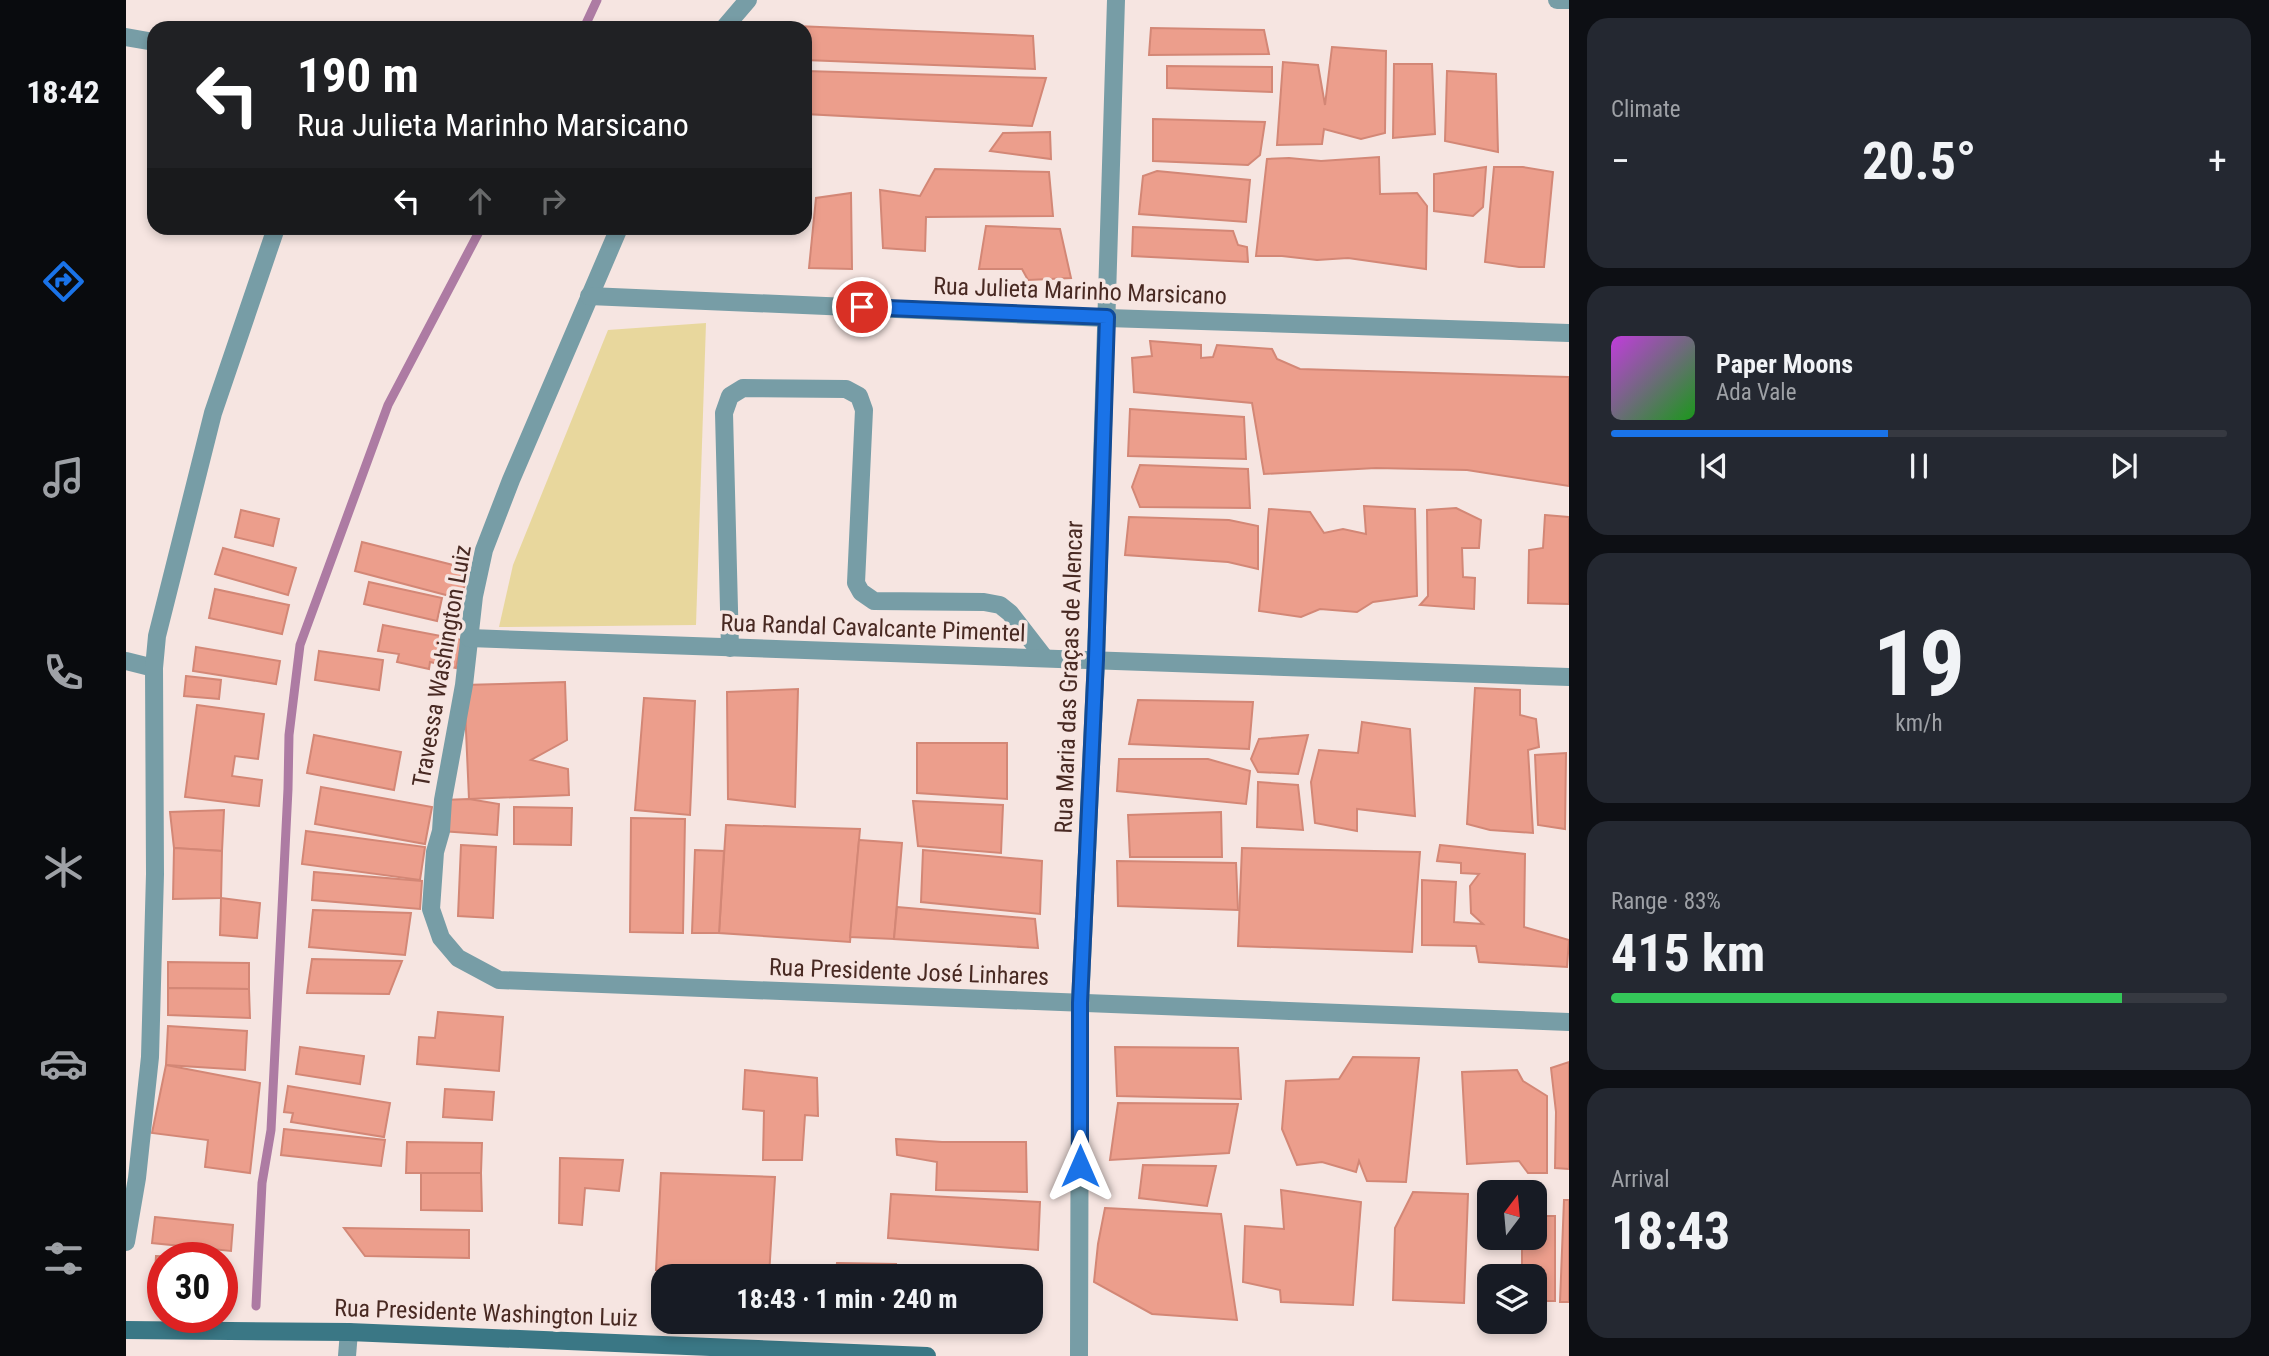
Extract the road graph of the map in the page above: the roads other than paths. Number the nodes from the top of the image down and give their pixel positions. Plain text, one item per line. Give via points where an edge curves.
1 (748, 0) edge
2 (1116, 0) edge
3 (1557, 0) edge
4 (1569, 1) edge
5 (730, 21) edge
6 (126, 37) edge
7 (147, 41) edge
8 (274, 235) edge
9 (616, 235) edge
10 (589, 296) junction
11 (1107, 317) junction
12 (1569, 333) edge
13 (469, 638) junction
14 (730, 648) junction
15 (1044, 657) junction
16 (1096, 659) junction
17 (126, 661) edge
18 (154, 668) junction
19 (1569, 677) edge
20 (499, 980) joint
21 (1080, 1003) junction
22 (1569, 1022) edge
23 (126, 1242) edge
24 (126, 1330) edge
25 (349, 1332) junction
26 (347, 1356) edge
27 (927, 1356) edge
28 (1079, 1356) edge

1 - 5 street
2 - 11 street, Rua Maria das Graças de Alencar
3 - 4 street
6 - 7 street
8 - 18 street via 212,414 157,636
9 - 10 street, Travessa Washington Luiz
10 - 11 street, Rua Julieta Marinho Marsicano
10 - 13 street, Travessa Washington Luiz via 484,550
11 - 12 street, Rua Julieta Marinho Marsicano
11 - 16 street, Rua Maria das Graças de Alencar
13 - 14 street, Rua Randal Cavalcante Pimentel
13 - 20 street, Travessa Washington Luiz via 435,852 431,909 441,938 458,958
14 - 15 street, Rua Randal Cavalcante Pimentel
14 - 15 street via 724,413 730,396 743,388 846,389 859,396 864,410 856,583 861,592 874,601 1000,605
15 - 16 street, Rua Randal Cavalcante Pimentel
16 - 19 street, Rua Randal Cavalcante Pimentel
16 - 21 street, Rua Maria das Graças de Alencar
17 - 18 street
18 - 23 street via 150,1057
20 - 21 street, Rua Presidente José Linhares
21 - 22 street, Rua Presidente José Linhares
21 - 28 street, Rua Maria das Graças de Alencar
24 - 25 main road, Rua Presidente Washington Luiz
25 - 26 street
25 - 27 main road, Rua Presidente Washington Luiz

